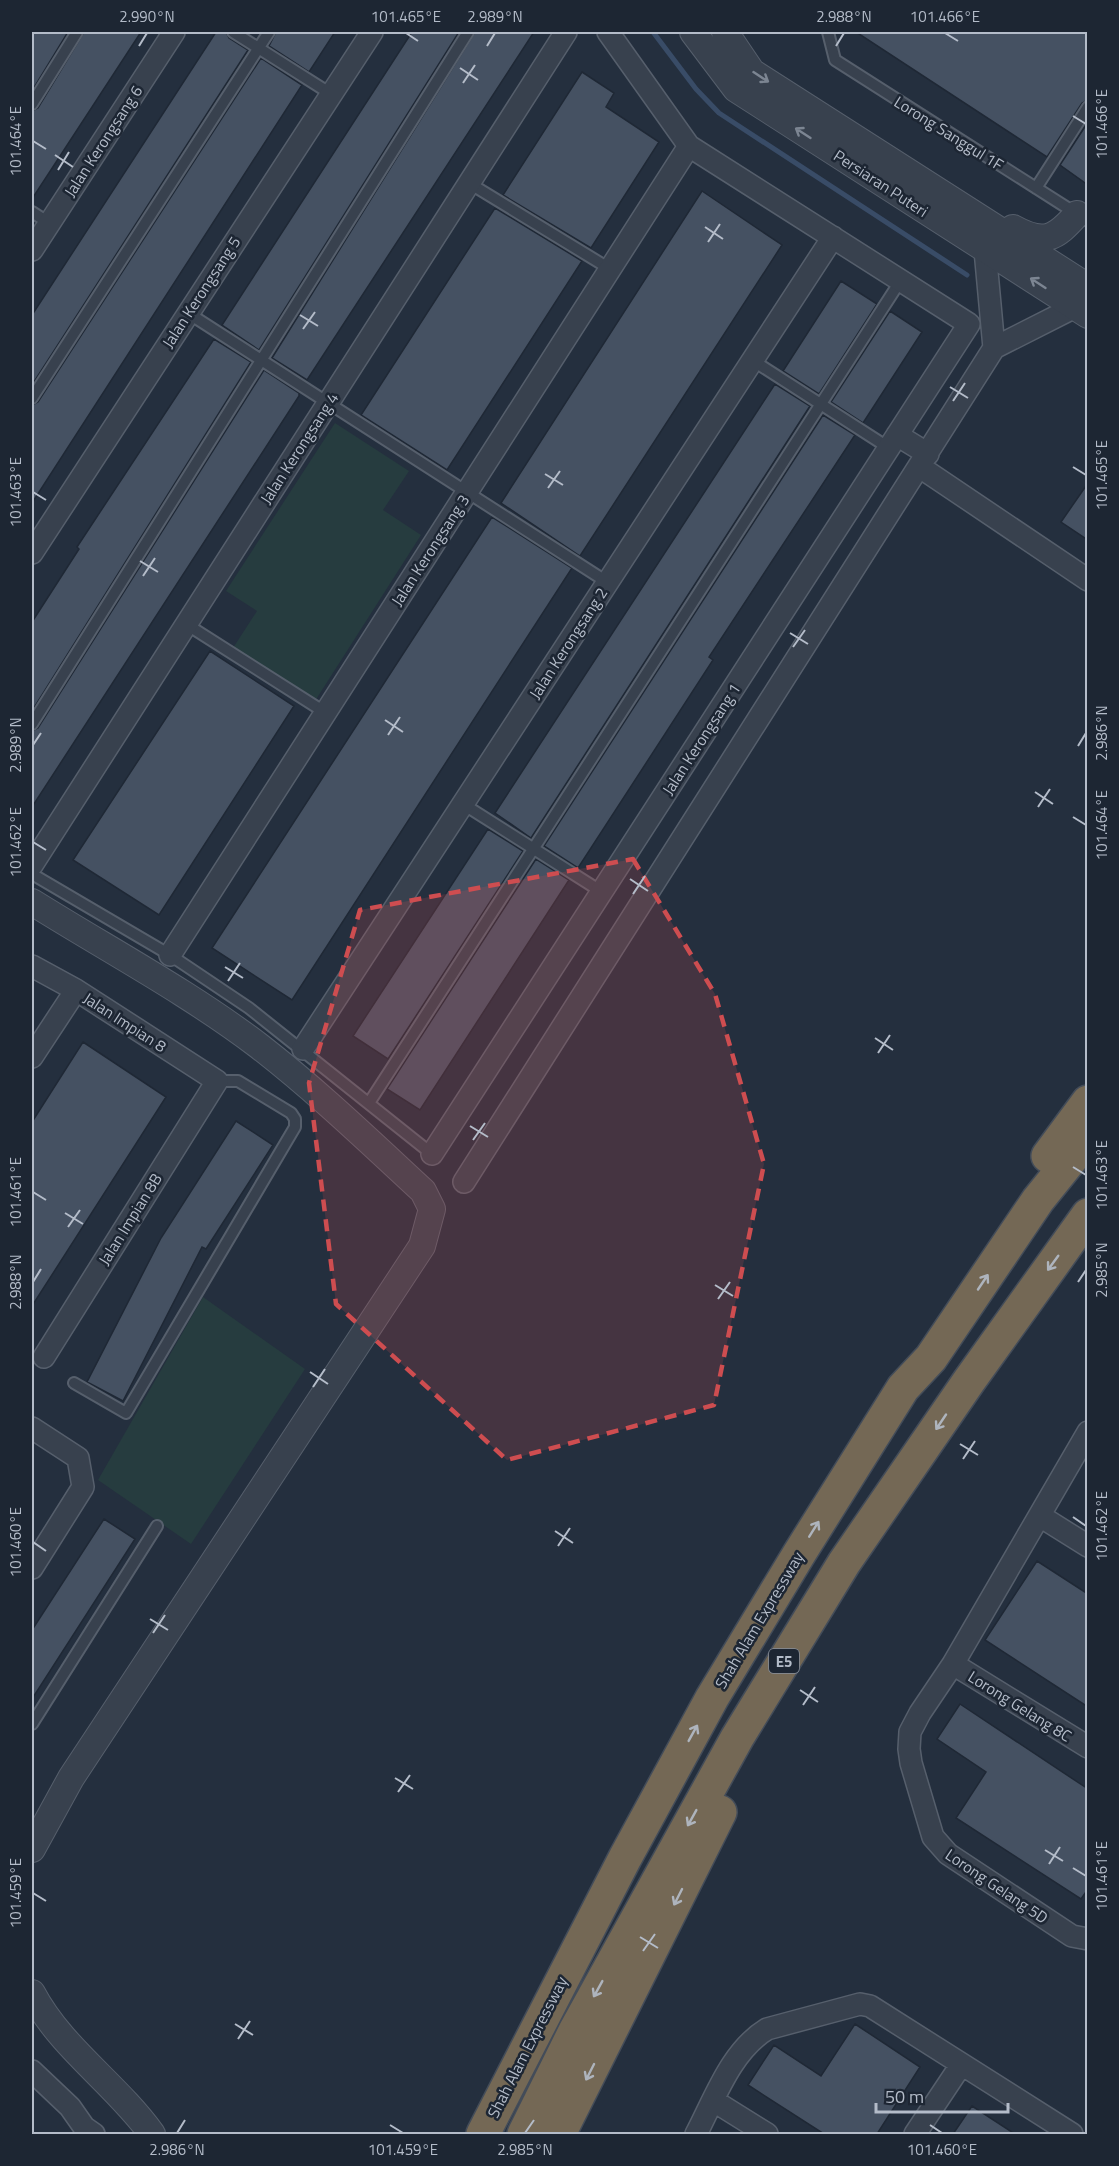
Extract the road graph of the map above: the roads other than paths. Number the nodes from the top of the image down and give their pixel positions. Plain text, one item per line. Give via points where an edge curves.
1 (77, 32) edge
2 (174, 32) edge
3 (233, 32) edge
4 (269, 32) edge
5 (372, 32) edge
6 (468, 32) edge
7 (566, 32) edge
8 (608, 32) edge
9 (693, 32) edge
10 (725, 32) edge
11 (828, 32) edge
12 (258, 48) junction
13 (331, 94) junction
14 (32, 104) edge
15 (1088, 107) edge
16 (689, 146) junction
17 (469, 183) junction
18 (927, 184) junction
19 (1036, 188) junction
20 (1082, 217) edge
21 (40, 218) edge
22 (833, 237) junction
23 (32, 250) edge
24 (985, 250) junction
25 (610, 269) junction
26 (901, 280) junction
27 (1088, 281) edge
28 (1083, 303) edge
29 (188, 313) junction
30 (994, 348) junction
31 (261, 360) junction
32 (752, 360) junction
33 (32, 398) edge
34 (328, 403) junction
35 (822, 405) junction
36 (893, 442) junction
37 (924, 461) junction
38 (467, 492) junction
39 (38, 530) edge
40 (32, 553) edge
41 (1088, 580) edge
42 (608, 582) junction
43 (186, 624) junction
44 (326, 713) junction
45 (32, 724) edge
46 (463, 804) junction
47 (533, 848) junction
48 (32, 865) edge
49 (32, 873) edge
50 (602, 892) junction
51 (32, 902) edge
52 (170, 956) junction
53 (32, 966) edge
54 (76, 990) junction
55 (303, 1049) junction
56 (32, 1057) edge
57 (217, 1081) junction
58 (1088, 1102) edge
59 (369, 1103) junction
60 (1088, 1138) edge
61 (432, 1154) joint
62 (464, 1182) dead end
63 (1088, 1215) edge
64 (1088, 1253) edge
65 (38, 1356) edge
66 (969, 1381) junction
67 (74, 1383) dead end
68 (903, 1388) junction
69 (32, 1428) edge
70 (1088, 1432) edge
71 (1040, 1516) junction
72 (157, 1526) dead end
73 (1088, 1546) edge
74 (844, 1563) junction
75 (32, 1568) edge
76 (953, 1664) junction
77 (32, 1724) edge
78 (1088, 1747) edge
79 (32, 1849) edge
80 (625, 1858) junction
81 (1080, 1937) edge
82 (32, 1994) edge
83 (961, 2065) junction
84 (32, 2071) edge
85 (714, 2101) junction
86 (85, 2132) edge
87 (152, 2134) edge
88 (457, 2134) edge
89 (483, 2134) edge
90 (524, 2134) edge
91 (559, 2134) edge
92 (696, 2134) edge
93 (767, 2134) edge
94 (915, 2134) edge
95 (1072, 2134) edge

1 - 14 lane
2 - 21 street, Jalan Kerongsang 6
3 - 12 lane
4 - 12 lane
5 - 13 street, Jalan Kerongsang 5
6 - 31 lane
7 - 17 street, Jalan Kerongsang 4
8 - 16 street
24 -> 9 street, Persiaran Puteri via 736,89
10 -> 18 street, Persiaran Puteri via 752,72
11 - 19 lane, Lorong Sanggul 1F via 835,60
12 - 13 lane
12 - 33 lane
13 - 29 street, Jalan Kerongsang 5
15 - 19 lane
16 - 22 street
16 - 25 street, Jalan Kerongsang 3
17 - 25 lane
17 - 34 street, Jalan Kerongsang 4
18 - 20 street via 1026,236 1052,237
18 - 28 street, Persiaran Puteri
19 - 20 lane, Lorong Sanggul 1F
20 - 27 street via 1065,247 1070,260
21 - 23 street, Jalan Kerongsang 6
22 - 26 street
22 - 32 street, Jalan Kerongsang 2
28 -> 24 street, Persiaran Puteri
24 - 30 street
25 - 38 street, Jalan Kerongsang 3
26 - 35 lane
26 - 36 street, Jalan Kerongsang 1 via 969,324
28 - 30 street
29 - 31 lane
29 - 39 street, Jalan Kerongsang 5
30 - 37 street
31 - 34 lane
31 - 45 lane
32 - 35 lane
32 - 42 street, Jalan Kerongsang 2
34 - 38 lane
34 - 43 street, Jalan Kerongsang 4
35 - 36 lane
35 - 47 lane
36 - 37 street
36 - 50 street, Jalan Kerongsang 1
37 - 41 street
37 - 62 street
38 - 42 lane
38 - 44 street, Jalan Kerongsang 3
39 - 40 street, Jalan Kerongsang 5
42 - 46 street, Jalan Kerongsang 2
43 - 44 lane
43 - 48 street, Jalan Kerongsang 4
44 - 52 street, Jalan Kerongsang 3
46 - 47 lane
46 - 55 street, Jalan Kerongsang 2
47 - 50 lane
47 - 59 lane
49 - 52 lane
50 - 61 street, Jalan Kerongsang 1
51 - 79 street via 257,1045 306,1084 423,1191 432,1209 422,1246 77,1768
52 - 55 lane
53 - 54 street, Jalan Impian 8
54 - 56 street
54 - 57 street, Jalan Impian 8
55 - 59 lane
57 - 65 street, Jalan Impian 8B
57 - 67 lane via 238,1081 291,1113 295,1127 126,1413
58 - 68 highway via 957,1280
59 - 61 lane
68 -> 60 highway, Shah Alam Expressway / E5 via 931,1358 1038,1200
63 -> 66 highway, E5
64 - 66 highway via 1057,1295
66 -> 74 highway, E5
80 -> 68 highway, Shah Alam Expressway / E5 via 712,1698
69 - 75 street via 78,1458 83,1487
70 - 71 street, Lorong Gelang 5D
71 - 73 street
71 - 76 street, Lorong Gelang 5D
72 - 77 lane
74 -> 90 highway, E5 via 737,1738 575,2031
74 -> 91 highway
76 - 78 street, Lorong Gelang 8C
76 - 81 street, Lorong Gelang 5D via 910,1732 911,1763 933,1837 948,1854
80 - 88 highway
80 - 89 highway, Shah Alam Expressway / E5
82 - 87 street via 57,2031
83 - 85 street via 870,2006 849,2006 767,2029 755,2037 740,2053
83 - 94 street
83 - 95 street
84 - 86 street via 70,2107
85 - 92 street
85 - 93 street

